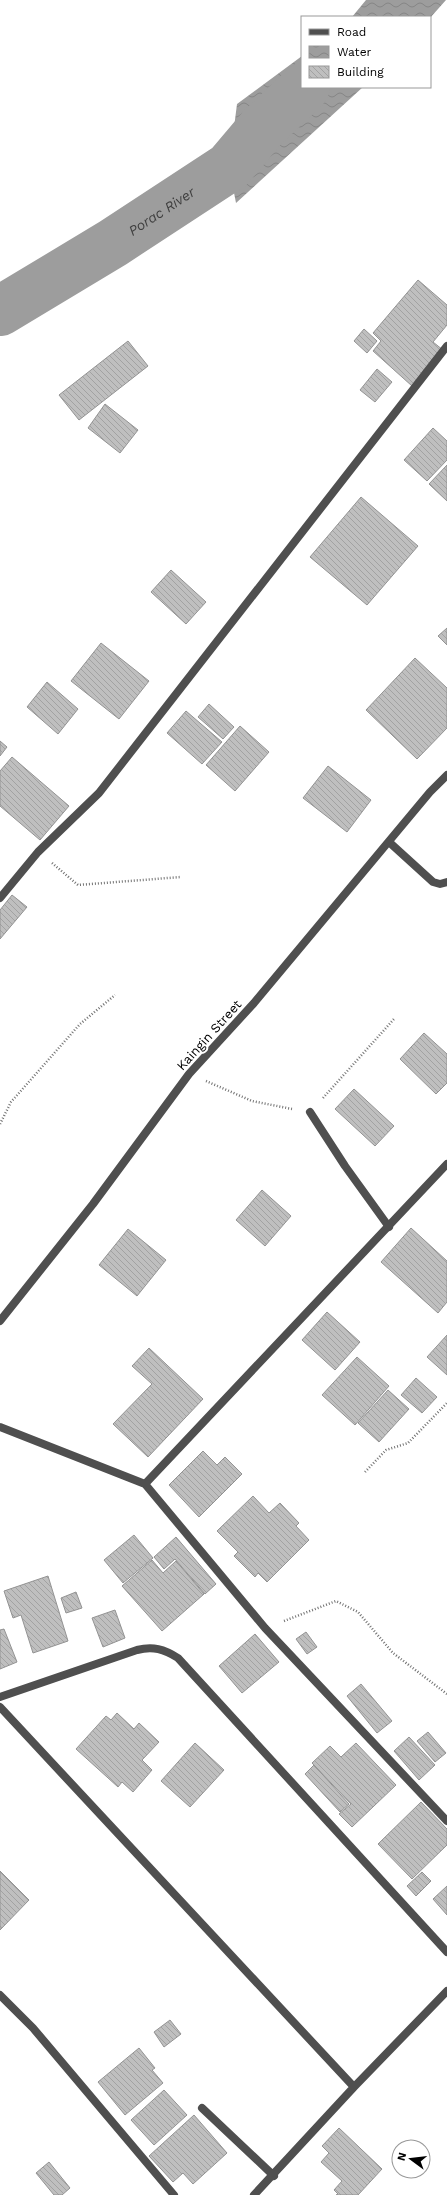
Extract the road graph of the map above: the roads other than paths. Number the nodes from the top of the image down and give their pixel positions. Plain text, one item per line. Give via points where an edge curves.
1 (447, 346) edge
2 (447, 775) edge
3 (389, 842) junction
4 (447, 882) edge
5 (0, 898) edge
6 (310, 1112) road end
7 (447, 1164) edge
8 (389, 1227) junction
9 (0, 1321) edge
10 (0, 1427) edge
11 (145, 1484) junction
12 (0, 1697) edge
13 (0, 1707) edge
14 (447, 1821) edge
15 (447, 1952) edge
16 (447, 1991) edge
17 (0, 1995) edge
18 (354, 2087) junction
19 (202, 2108) dead end
20 (274, 2176) junction
21 (174, 2195) edge
22 (254, 2195) edge

1 - 5 street via 99,793 38,852
2 - 3 street, Kaingin Street
3 - 4 street via 433,882
3 - 9 street, Kaingin Street via 254,1003 189,1074 93,1204
6 - 8 street
7 - 8 street
8 - 11 street
10 - 11 street
11 - 14 street via 265,1628
12 - 15 street via 137,1650 150,1647 166,1651 178,1658
13 - 18 street
16 - 18 street
17 - 21 street via 32,2028
18 - 20 street
19 - 20 street
20 - 22 street

